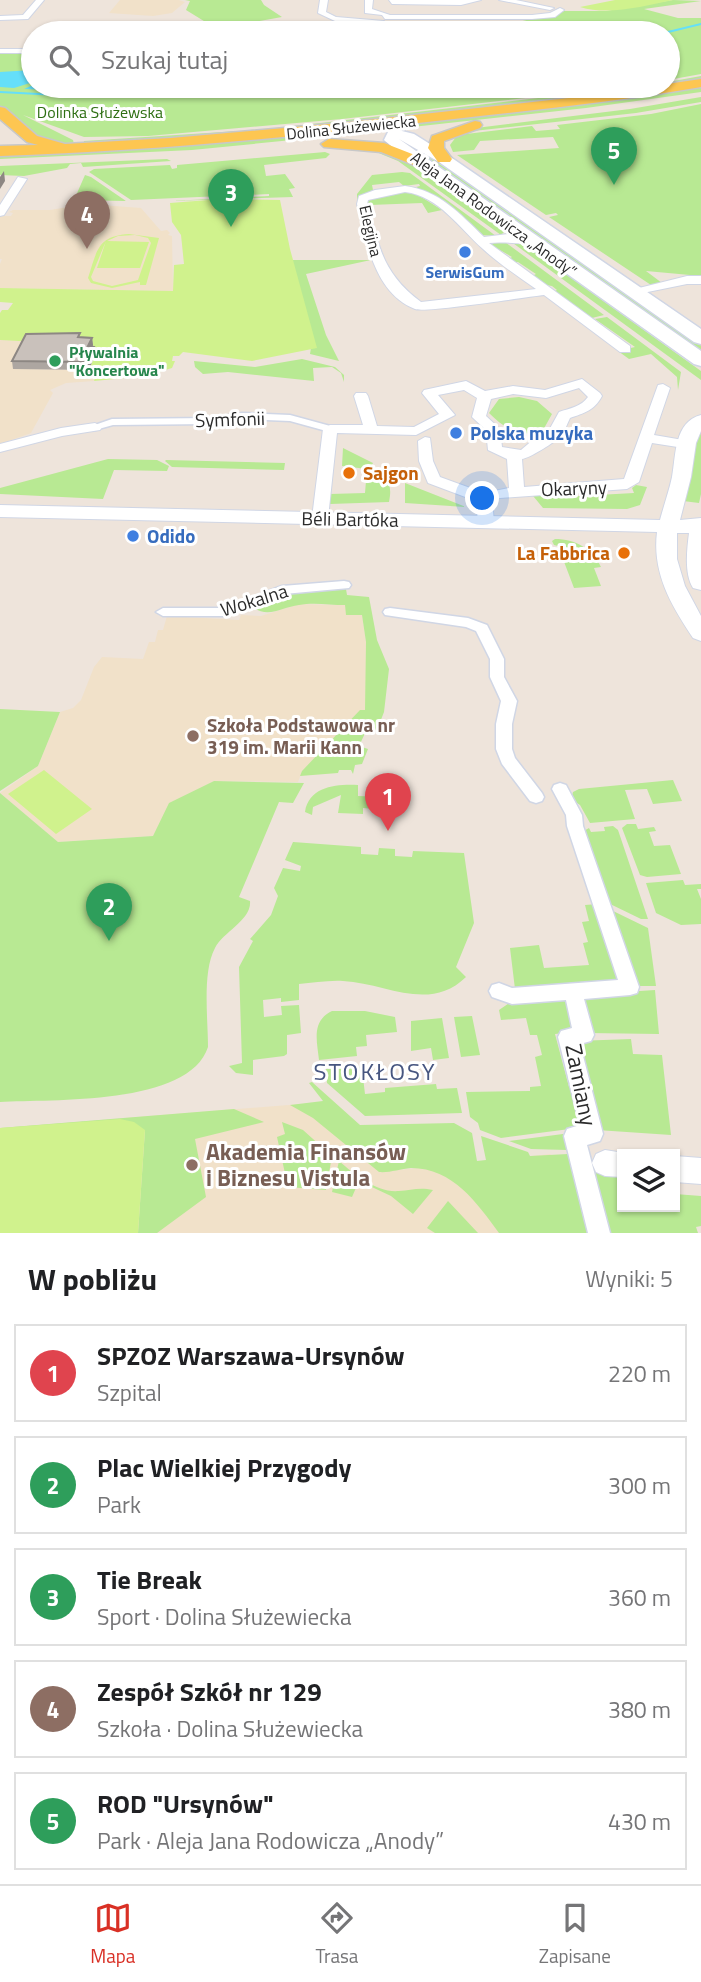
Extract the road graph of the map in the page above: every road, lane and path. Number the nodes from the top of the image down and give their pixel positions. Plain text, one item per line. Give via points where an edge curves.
1 (40, 0) edge
2 (324, 0) edge
3 (369, 0) edge
4 (503, 0) edge
5 (392, 1) edge
6 (478, 3) edge
7 (530, 3) edge
8 (494, 6) dead end
9 (44, 8) dead end
10 (384, 17) junction
11 (0, 18) edge
12 (28, 19) junction
13 (375, 21) edge
14 (0, 51) edge
15 (21, 51) edge
16 (701, 83) edge
17 (680, 86) edge
18 (701, 94) edge
19 (599, 98) edge
20 (678, 98) edge
21 (680, 98) edge
22 (0, 111) edge
23 (444, 117) junction
24 (479, 124) junction
25 (328, 130) junction
26 (394, 133) junction
27 (295, 144) junction
28 (102, 148) junction
29 (0, 151) edge
30 (444, 159) junction
31 (419, 162) junction
32 (0, 163) edge
33 (22, 179) dead end
34 (0, 212) edge
35 (504, 231) junction
36 (481, 241) junction
37 (701, 280) edge
38 (546, 291) junction
39 (633, 291) junction
40 (701, 338) edge
41 (625, 349) dead end
42 (701, 360) edge
43 (663, 388) dead end
44 (361, 396) dead end
45 (483, 396) junction
46 (463, 415) junction
47 (701, 421) edge
48 (95, 427) joint
49 (330, 429) junction
50 (371, 430) junction
51 (648, 438) junction
52 (425, 441) dead end
53 (684, 444) junction
54 (0, 448) edge
55 (514, 456) junction
56 (517, 489) junction
57 (484, 498) junction
58 (0, 512) edge
59 (320, 518) junction
60 (486, 522) junction
61 (669, 526) junction
62 (701, 526) edge
63 (701, 583) edge
64 (344, 585) dead end
65 (163, 612) dead end
66 (390, 612) dead end
67 (701, 633) edge
68 (560, 789) dead end
69 (536, 797) dead end
70 (499, 991) dead end
71 (573, 991) junction
72 (603, 1163) edge
73 (680, 1169) edge
74 (701, 1171) edge
75 (599, 1233) edge

1 - 12 street
2 - 10 street via 322,13 335,19
3 - 10 street via 368,12
4 - 7 street
5 - 6 street
5 - 10 street
7 - 8 street
7 - 10 street via 561,10 532,17
9 - 12 street
10 - 13 street
11 - 12 street
14 - 15 street
16 - 17 main road, Dolina Służewiecka
18 - 21 main road, Dolina Służewiecka
19 - 23 main road, Dolina Służewiecka
20 - 24 main road, Dolina Służewiecka
22 - 28 main road via 38,141
23 - 25 main road, Dolina Służewiecka
23 - 26 main road via 402,125
24 - 26 main road, Dolina Służewiecka
24 - 30 main road via 438,139 436,148
25 - 26 main road
25 - 28 main road, Dolina Służewiecka
26 - 27 main road, Dolina Służewiecka
26 - 30 main road, Aleja Jana Rodowicza „Anody”
26 - 31 main road, Aleja Jana Rodowicza „Anody” via 391,140
27 - 31 main road via 371,146
27 - 32 main road, Dolina Służewiecka
28 - 29 main road, Dolina Służewiecka
30 - 39 main road, Aleja Jana Rodowicza „Anody”
31 - 35 main road, Aleja Jana Rodowicza „Anody”
33 - 34 street
35 - 36 street
35 - 42 main road, Aleja Jana Rodowicza „Anody” via 531,241
36 - 38 street
36 - 38 street, Elegijna via 422,191 410,188 375,193 362,201 380,270 415,304 431,306
37 - 39 street
38 - 41 street
39 - 40 main road, Aleja Jana Rodowicza „Anody”
43 - 51 street, Okaryny
44 - 50 street
45 - 46 street via 484,400
45 - 46 street via 466,385 429,393
45 - 55 street via 513,390 546,394 582,383 595,395 583,410 564,415 554,435 526,454
46 - 50 street via 422,429
46 - 55 street via 493,429 495,450
47 - 53 street
48 - 49 street, Symfonii via 113,422 211,421 231,416 286,417
48 - 54 street
49 - 50 street
49 - 59 street
51 - 53 street
51 - 56 street, Okaryny via 633,481 627,485
52 - 57 street via 433,480
53 - 61 street via 684,467
55 - 56 street
56 - 57 street, Okaryny
57 - 60 street
58 - 59 street, Béli Bartóka
59 - 60 street, Béli Bartóka
60 - 61 street, Béli Bartóka
61 - 62 street, Béli Bartóka
61 - 67 street via 666,551 670,573
62 - 63 street
64 - 65 street, Wokalna via 282,590 223,612
66 - 69 street via 482,628 509,701 504,724 506,755
68 - 71 street via 574,815 630,987
70 - 71 street via 512,996
71 - 72 street, Zamiany via 583,1035 568,1037 593,1134 574,1136
72 - 75 street, Zamiany
73 - 74 street

